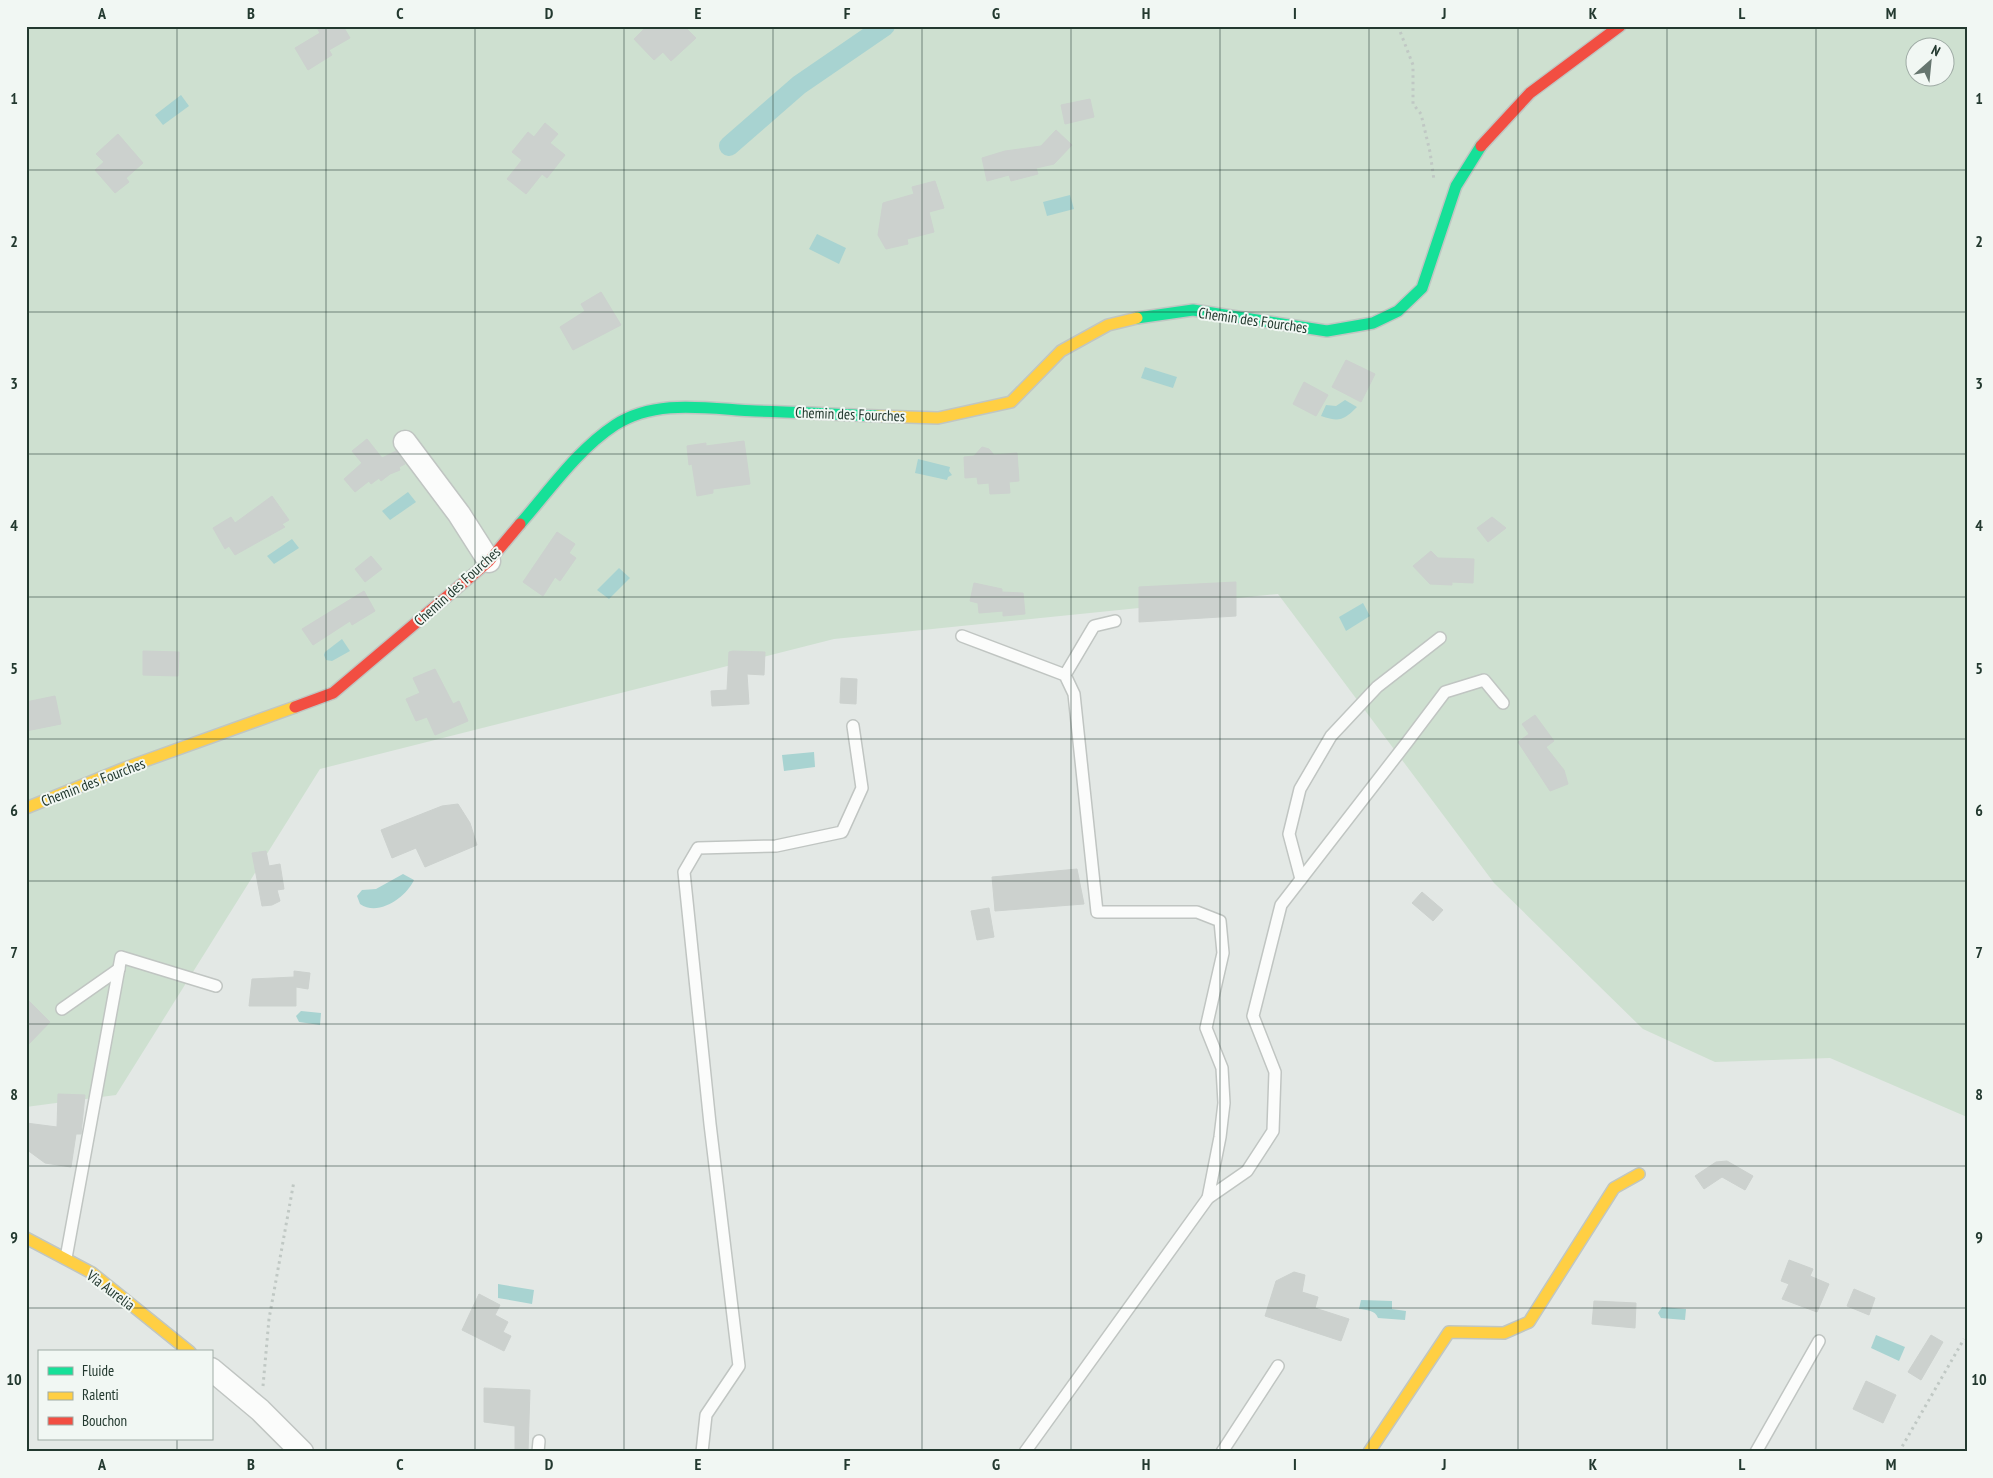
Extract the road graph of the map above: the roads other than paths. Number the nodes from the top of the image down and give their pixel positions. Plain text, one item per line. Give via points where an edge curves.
1 (1620, 26) edge
2 (405, 442) dead end
3 (489, 561) junction
4 (1115, 621) dead end
5 (962, 636) dead end
6 (1440, 638) dead end
7 (1064, 675) junction
8 (1503, 703) dead end
9 (853, 726) dead end
10 (26, 808) edge
11 (1301, 879) junction
12 (119, 969) junction
13 (216, 986) dead end
14 (62, 1009) dead end
15 (1639, 1174) dead end
16 (1208, 1198) junction
17 (26, 1238) edge
18 (66, 1259) junction
19 (1819, 1342) dead end
20 (188, 1350) edge
21 (1278, 1366) dead end
22 (212, 1370) edge
23 (302, 1452) edge
24 (702, 1452) edge
25 (1025, 1452) edge
26 (1222, 1452) edge
27 (1369, 1452) edge
28 (1756, 1452) edge

1 - 3 street, Chemin des Fourches via 1530,93 1484,141 1456,186 1422,288 1398,311 1373,323 1327,331 1193,310 1139,318 1108,325 1061,351 1011,402 938,418 695,406 636,414 615,425 584,449
2 - 3 street via 459,514
3 - 10 street, Chemin des Fourches via 333,693 125,768
4 - 7 lane via 1094,626
5 - 7 lane
6 - 11 lane via 1377,688 1331,736 1300,789 1289,834
7 - 16 lane via 1074,694 1097,912 1197,912 1220,921 1223,953 1206,1028 1222,1068 1224,1103
8 - 11 lane via 1484,680 1445,692
9 - 24 lane via 862,788 842,832 776,846 698,848 684,872 739,1366 706,1416
11 - 16 lane via 1281,905 1253,1016 1275,1072 1273,1130 1247,1172
12 - 13 lane via 121,957
12 - 14 lane
12 - 18 lane
15 - 27 street via 1614,1188 1529,1322 1504,1334 1449,1332
16 - 25 lane
17 - 18 street, Via Aurelia
18 - 20 street, Via Aurelia via 92,1273
19 - 28 lane
21 - 26 lane
22 - 23 street via 260,1410

